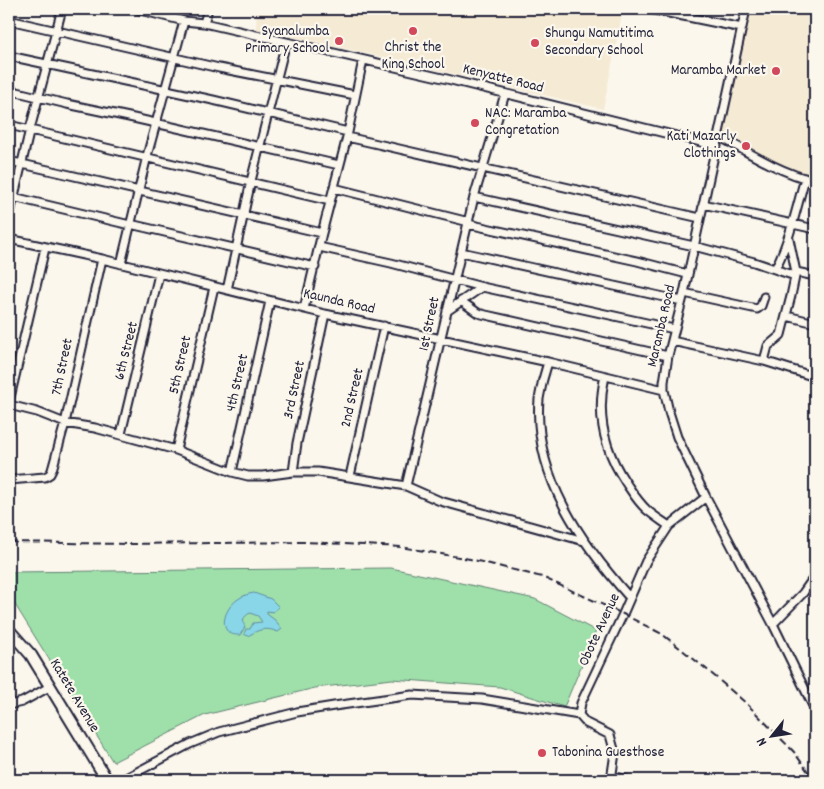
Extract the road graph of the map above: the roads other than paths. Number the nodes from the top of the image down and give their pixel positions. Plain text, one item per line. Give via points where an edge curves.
1 (62, 9) edge
2 (136, 9) edge
3 (208, 9) edge
4 (648, 9) edge
5 (746, 9) edge
6 (146, 10) edge
7 (9, 20) edge
8 (184, 21) junction
9 (204, 23) junction
10 (742, 28) junction
11 (56, 31) junction
12 (286, 42) junction
13 (9, 56) edge
14 (175, 57) junction
15 (364, 60) junction
16 (48, 65) junction
17 (276, 80) junction
18 (9, 90) edge
19 (165, 90) junction
20 (505, 94) junction
21 (355, 95) junction
22 (39, 98) junction
23 (269, 114) junction
24 (157, 123) junction
25 (9, 124) edge
26 (30, 130) junction
27 (348, 135) junction
28 (718, 136) junction
29 (717, 146) junction
30 (260, 147) junction
31 (147, 156) junction
32 (9, 162) edge
33 (21, 164) junction
34 (339, 165) junction
35 (483, 168) junction
36 (805, 178) junction
37 (251, 181) junction
38 (815, 181) edge
39 (334, 188) junction
40 (139, 190) junction
41 (11, 196) edge
42 (474, 198) junction
43 (330, 201) junction
44 (703, 204) junction
45 (244, 215) junction
46 (9, 217) edge
47 (700, 218) junction
48 (469, 223) junction
49 (792, 223) junction
50 (130, 225) junction
51 (815, 229) edge
52 (322, 233) junction
53 (9, 239) edge
54 (789, 239) junction
55 (694, 246) junction
56 (319, 247) junction
57 (45, 248) junction
58 (236, 249) junction
59 (461, 252) junction
60 (102, 259) junction
61 (121, 264) junction
62 (315, 267) junction
63 (775, 268) junction
64 (159, 274) junction
65 (688, 274) junction
66 (795, 274) junction
67 (815, 276) edge
68 (454, 279) junction
69 (214, 287) junction
70 (482, 287) junction
71 (227, 290) junction
72 (684, 293) junction
73 (764, 297) dead end
74 (270, 301) junction
75 (461, 301) junction
76 (682, 301) junction
77 (304, 309) junction
78 (446, 312) junction
79 (325, 314) junction
80 (787, 316) junction
81 (815, 323) edge
82 (384, 326) junction
83 (674, 329) junction
84 (442, 340) junction
85 (672, 341) junction
86 (668, 356) junction
87 (764, 361) junction
88 (548, 362) junction
89 (605, 376) junction
90 (815, 377) edge
91 (664, 390) junction
92 (9, 404) edge
93 (65, 423) junction
94 (121, 434) junction
95 (176, 450) junction
96 (232, 472) junction
97 (293, 472) junction
98 (350, 476) junction
99 (9, 480) edge
100 (406, 486) junction
101 (706, 497) junction
102 (669, 526) junction
103 (584, 541) junction
104 (815, 576) edge
105 (630, 598) junction
106 (773, 624) junction
107 (9, 630) edge
108 (51, 686) junction
109 (9, 705) edge
110 (815, 710) edge
111 (579, 715) junction
112 (612, 778) edge
113 (107, 780) edge
114 (122, 780) edge
115 (628, 780) edge

1 - 11 street
2 - 6 street, Kenyatte Road
3 - 9 street
4 - 10 street
5 - 10 street, Maramba Road
6 - 8 street, Kenyatte Road
7 - 11 street
8 - 9 street, Kenyatte Road
8 - 14 street
9 - 12 street, Kenyatte Road
10 - 28 street, Maramba Road
11 - 14 street
11 - 16 street
12 - 15 street, Kenyatte Road
12 - 17 street
13 - 16 street
14 - 17 street
14 - 19 street
15 - 20 street, Kenyatte Road
15 - 21 street
16 - 19 street
16 - 22 street
17 - 21 street
17 - 23 street
18 - 22 street
19 - 23 street
19 - 24 street
20 - 29 street, Kenyatte Road
20 - 35 street, 1st Street
21 - 27 street
22 - 24 street
22 - 26 street
23 - 27 street
23 - 30 street
24 - 30 street
24 - 31 street
25 - 26 street
26 - 31 street
26 - 33 street
27 - 34 street
27 - 35 street
28 - 29 street, Maramba Road
28 - 36 street
29 - 44 street, Maramba Road
30 - 34 street
30 - 37 street
31 - 37 street
31 - 40 street
32 - 33 street
33 - 40 street
33 - 41 street
34 - 39 street
35 - 42 street, 1st Street
35 - 47 street
36 - 38 street
36 - 49 street
37 - 43 street
37 - 45 street
39 - 43 street
39 - 48 street
40 - 45 street
40 - 50 street
41 - 46 street
41 - 50 street
42 - 48 street, 1st Street
42 - 55 street
43 - 52 street
44 - 47 street, Maramba Road
44 - 49 street
45 - 52 street
45 - 58 street
47 - 55 street, Maramba Road
48 - 59 street, 1st Street
48 - 65 street
49 - 51 street
49 - 54 street
50 - 58 street
50 - 61 street
52 - 56 street
53 - 57 street, Kaunda Road
54 - 63 street
54 - 66 street
55 - 63 street
55 - 65 street, Maramba Road
56 - 62 street
56 - 68 street
57 - 60 street, Kaunda Road
57 - 92 street
58 - 62 street
58 - 71 street
59 - 68 street, 1st Street
59 - 76 street
60 - 61 street, Kaunda Road
60 - 93 street, 7th Street
61 - 64 street, Kaunda Road
62 - 77 street
63 - 66 street
64 - 69 street, Kaunda Road
64 - 94 street, 6th Street
65 - 72 street, Maramba Road
66 - 67 street
66 - 80 street
68 - 70 street
68 - 78 street, 1st Street
69 - 71 street, Kaunda Road
69 - 95 street, 5th Street
70 - 75 street
70 - 83 street
71 - 74 street, Kaunda Road
72 - 73 street via 757,309
72 - 76 street, Maramba Road
74 - 77 street, Kaunda Road
74 - 96 street, 4th Street
75 - 78 street
75 - 86 street via 486,315
76 - 83 street, Maramba Road
77 - 79 street, Kaunda Road
78 - 84 street, 1st Street
79 - 82 street, Kaunda Road
79 - 97 street, 3rd Street
80 - 81 street
80 - 87 street via 781,335 768,346
82 - 84 street, Kaunda Road
82 - 98 street, 2nd Street
83 - 85 street, Maramba Road
84 - 88 street, Kaunda Road
84 - 100 street, 1st Street
85 - 86 street, Maramba Road
85 - 87 street
86 - 91 street, Maramba Road
87 - 90 street
88 - 89 street, Kaunda Road
88 - 103 street via 539,400 545,458 558,497
89 - 91 street, Kaunda Road
89 - 102 street via 601,391 601,419 609,453 634,496
91 - 101 street, Maramba Road via 677,437
92 - 93 street
93 - 94 street
93 - 99 street, 7th Street via 50,474
94 - 95 street
95 - 96 street
96 - 97 street via 262,476
97 - 98 street
98 - 100 street
100 - 103 street via 440,501
101 - 102 street, Obote Avenue
101 - 106 street, Maramba Road
102 - 105 street, Obote Avenue via 646,561
103 - 105 street
104 - 106 street
105 - 111 street, Obote Avenue via 581,703
106 - 110 street, Maramba Road
107 - 108 street, Katete Avenue via 31,655
108 - 109 street via 22,702
108 - 113 street, Katete Avenue
111 - 112 street via 586,723 610,735 615,753
111 - 114 street via 482,699 412,695 334,706 219,732
112 - 115 street

